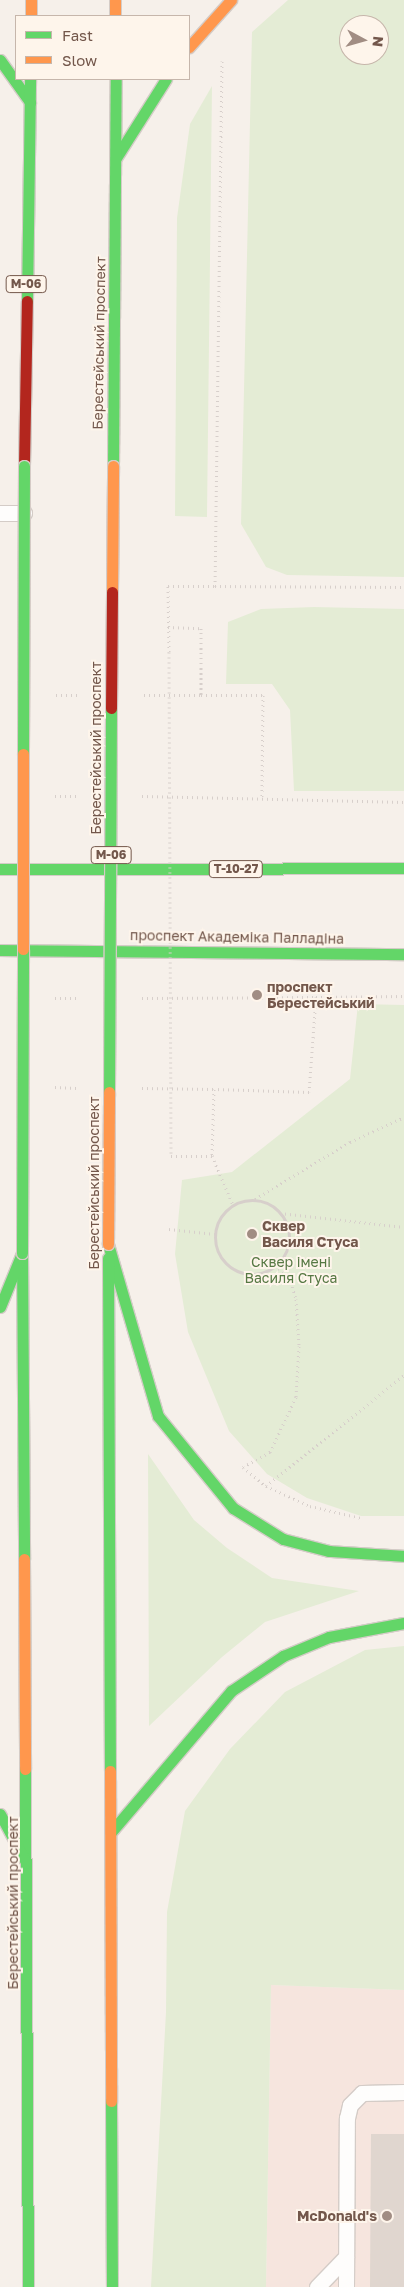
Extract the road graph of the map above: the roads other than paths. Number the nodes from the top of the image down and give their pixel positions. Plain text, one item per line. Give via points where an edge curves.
1 (31, 0) edge
2 (115, 0) edge
3 (231, 0) edge
4 (31, 15) edge
5 (115, 15) edge
6 (190, 46) edge
7 (0, 60) edge
8 (30, 80) edge
9 (116, 80) edge
10 (165, 80) edge
11 (30, 102) junction
12 (116, 158) junction
13 (0, 513) edge
14 (24, 513) junction
15 (404, 868) edge
16 (0, 869) edge
17 (0, 950) edge
18 (404, 954) edge
19 (108, 1244) junction
20 (22, 1253) junction
21 (0, 1307) edge
22 (404, 1556) edge
23 (404, 1623) edge
24 (0, 1814) edge
25 (112, 1831) junction
26 (28, 1866) junction
27 (404, 2092) edge
28 (346, 2257) junction
29 (28, 2287) edge
30 (112, 2287) edge
31 (318, 2287) edge
32 (346, 2287) edge

1 - 4 main road
2 - 5 main road
3 - 6 main road
7 - 11 main road
8 - 11 main road, Берестейський проспект / М-06
9 - 12 main road, Берестейський проспект / М-06
10 - 12 main road
11 - 14 main road, Берестейський проспект / М-06, bridge
12 - 19 main road, Берестейський проспект / М-06, bridge
13 - 14 lane
14 - 20 main road, Берестейський проспект / М-06, bridge
15 - 16 main road, Т-10-27
17 - 18 main road, проспект Академіка Палладіна
19 - 22 main road via 158,1416 233,1508 283,1539 329,1551
19 - 25 main road, Берестейський проспект
20 - 21 main road
20 - 26 main road, Берестейський проспект
23 - 25 main road via 329,1637 283,1656 231,1691
24 - 26 main road
25 - 30 main road, Берестейський проспект
26 - 29 main road, Берестейський проспект
27 - 28 lane via 362,2093 350,2105 347,2118
28 - 31 lane
28 - 32 lane

